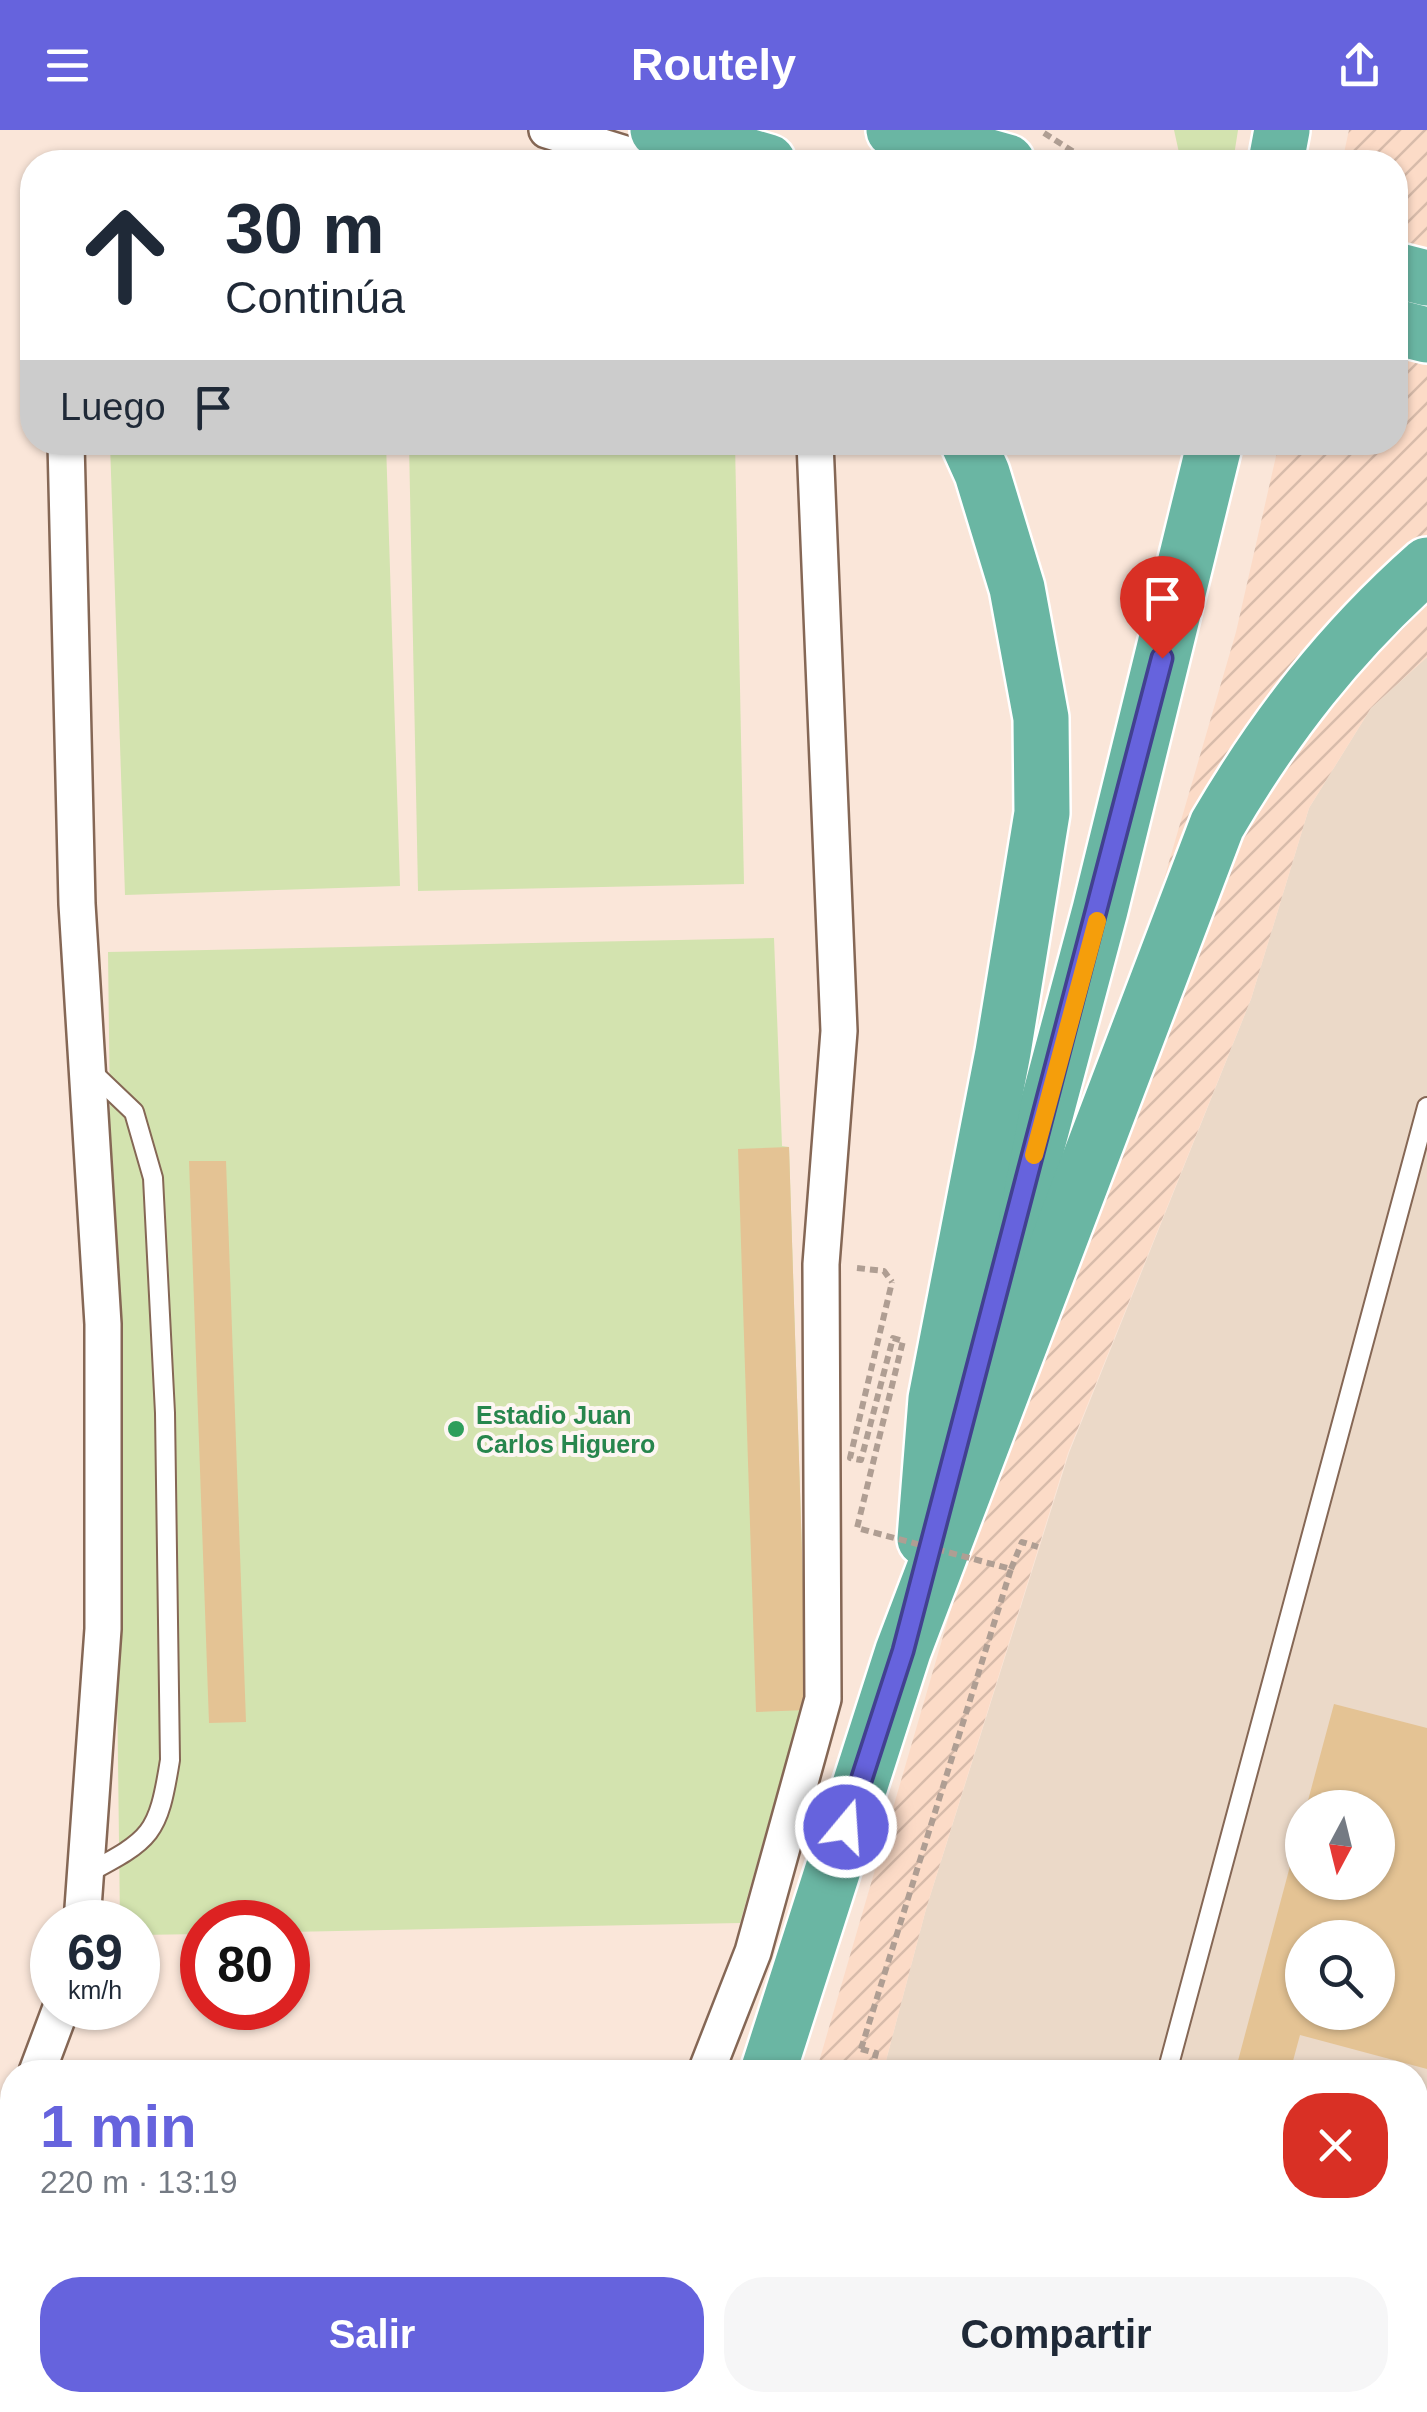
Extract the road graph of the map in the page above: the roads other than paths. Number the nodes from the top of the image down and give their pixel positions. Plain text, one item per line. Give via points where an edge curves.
1 (547, 130) edge
2 (658, 130) edge
3 (923, 141) edge
4 (612, 150) edge
5 (727, 150) edge
6 (959, 150) edge
7 (66, 455) edge
8 (816, 455) edge
9 (974, 455) edge
10 (1212, 455) edge
11 (1427, 565) edge
12 (87, 1067) junction
13 (1427, 1108) edge
14 (922, 1575) junction
15 (903, 1651) junction
16 (86, 1874) junction
17 (84, 1900) edge
18 (53, 2030) edge
19 (42, 2060) edge
20 (711, 2060) edge
21 (772, 2060) edge
22 (1171, 2060) edge

1 - 4 street
2 - 5 highway
3 - 6 highway
7 - 12 street
8 - 20 street via 839,1031 821,1264 823,1698 753,1952
9 - 14 highway via 1016,588 1041,718 1042,813 1004,1052 936,1399
10 - 14 highway via 1100,910
11 - 15 highway via 1308,686 1216,825
12 - 16 street via 103,1324 103,1629
12 - 16 lane via 134,1112 153,1178 165,1412 170,1760 162,1810 142,1845
13 - 22 lane
14 - 15 highway
15 - 21 highway
16 - 17 street
18 - 19 street

